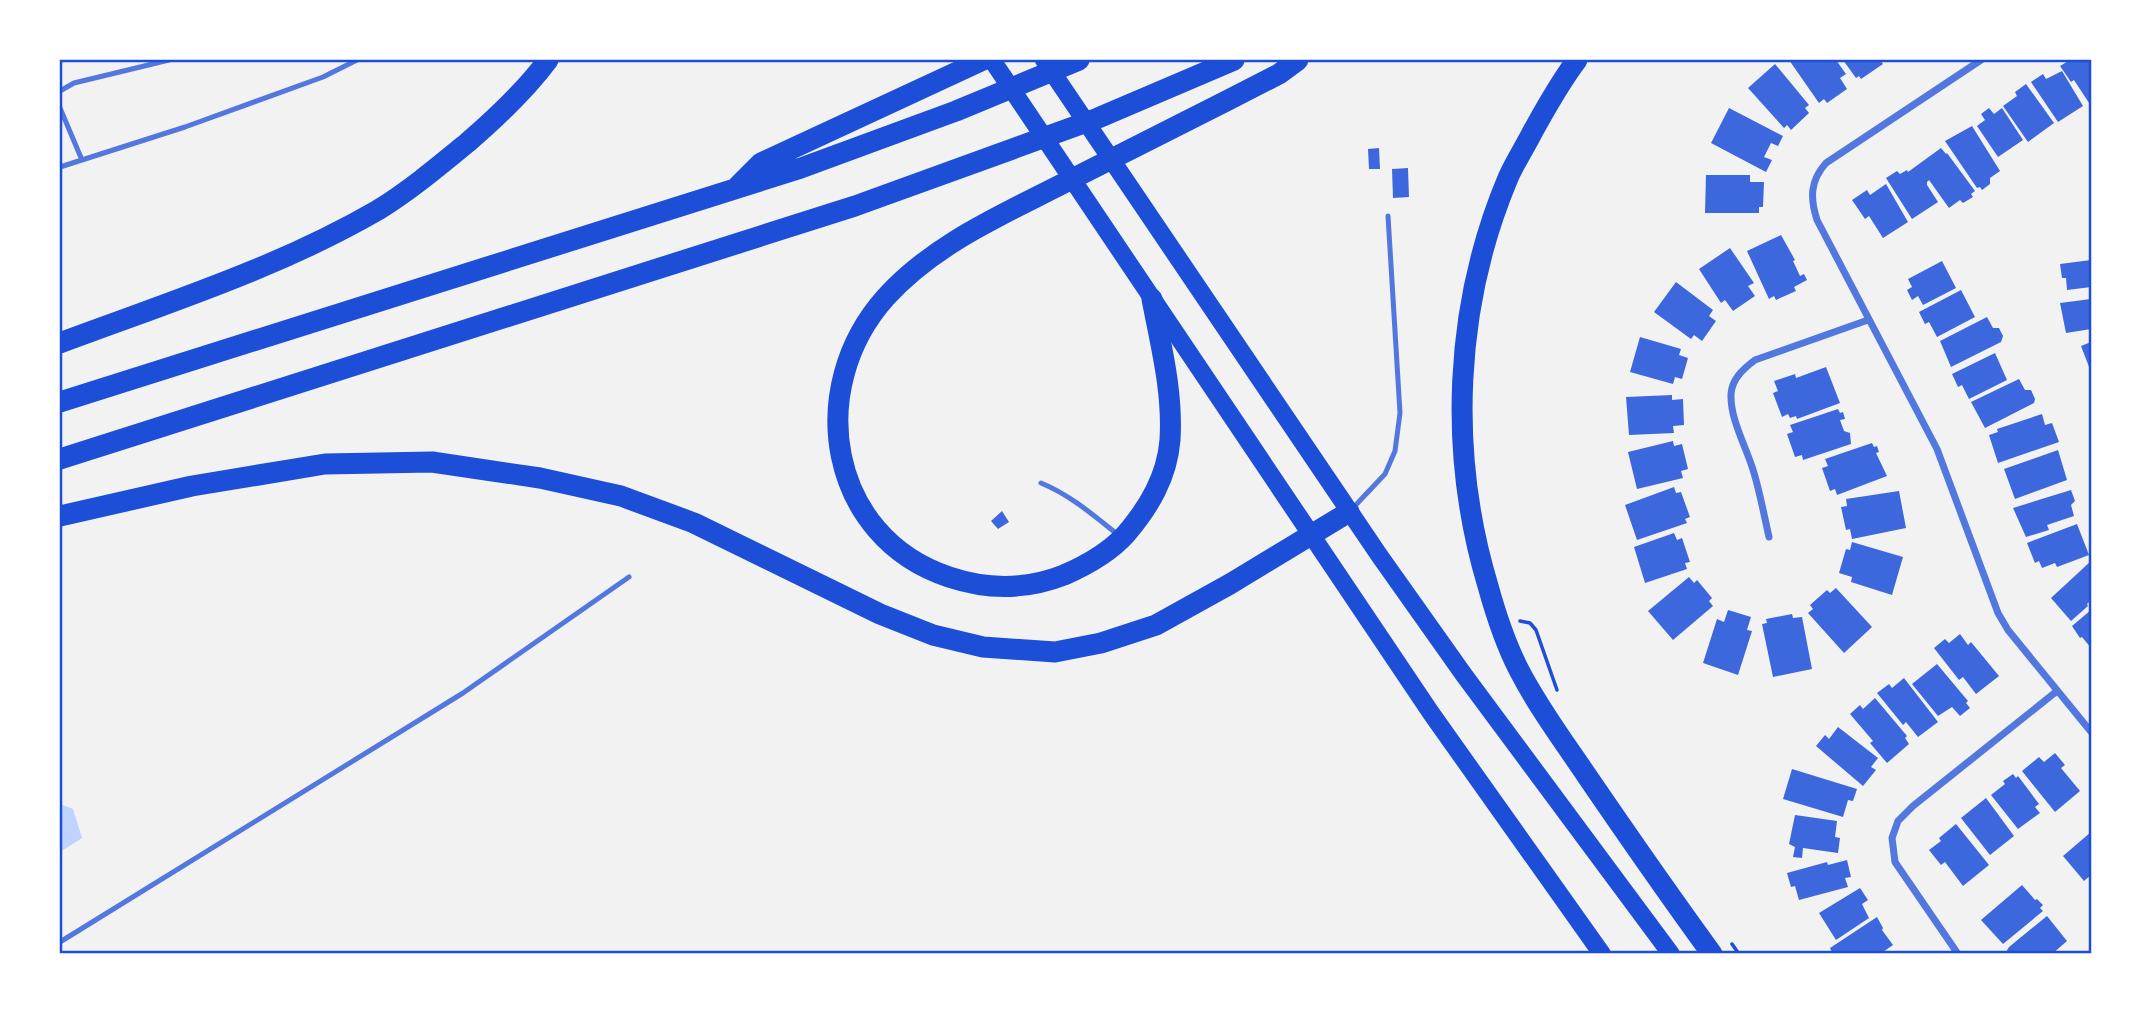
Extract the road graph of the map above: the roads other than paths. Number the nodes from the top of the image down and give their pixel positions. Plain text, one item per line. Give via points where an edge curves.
1 (170, 60) edge
2 (357, 60) edge
3 (548, 60) edge
4 (984, 60) edge
5 (992, 60) edge
6 (1044, 60) edge
7 (1079, 60) edge
8 (1234, 60) edge
9 (1298, 60) edge
10 (1577, 60) edge
11 (1981, 60) edge
12 (60, 91) edge
13 (60, 107) edge
14 (82, 160) junction
15 (60, 167) edge
16 (734, 190) junction
17 (1388, 216) dead end
18 (1152, 299) junction
19 (1868, 320) junction
20 (60, 343) edge
21 (60, 402) edge
22 (60, 459) edge
23 (1041, 483) dead end
24 (1349, 512) junction
25 (60, 516) edge
26 (1312, 535) junction
27 (1769, 537) dead end
28 (1122, 538) junction
29 (629, 577) dead end
30 (2057, 691) junction
31 (2091, 733) edge
32 (60, 942) edge
33 (1602, 954) edge
34 (1671, 954) edge
35 (1712, 954) edge
36 (1958, 954) edge

1 - 12 lane via 74,83
2 - 14 lane via 323,77
3 - 20 highway via 498,117 380,208 314,244
4 - 16 highway via 761,163
5 - 18 main road
6 - 24 main road
7 - 16 highway via 956,111
8 - 22 highway via 1098,118 855,206
9 - 28 highway via 1279,74 965,234 909,274 884,300 859,334 844,372 837,410 843,468 878,533 932,571 967,583 1028,586 1079,569
10 - 35 highway via 1561,80 1509,176 1490,224 1467,321 1462,427 1476,546 1500,627 1519,670
11 - 19 street via 1826,163 1818,173 1812,203 1817,220
13 - 14 lane
14 - 15 lane
16 - 21 highway
17 - 24 lane via 1400,414 1395,451 1385,474
18 - 26 main road
18 - 28 highway via 1169,388 1170,443 1160,484
19 - 27 street via 1755,360 1734,381 1733,412 1755,475
19 - 30 street via 1937,449 1998,613
23 - 28 lane via 1083,506
24 - 26 highway
24 - 34 main road
25 - 26 highway via 192,486 325,464 432,462 621,496 694,523 933,635 983,647 1055,652 1156,625
26 - 33 main road
29 - 32 lane via 463,693
30 - 31 street
30 - 36 street via 1898,821 1892,838 1895,862

